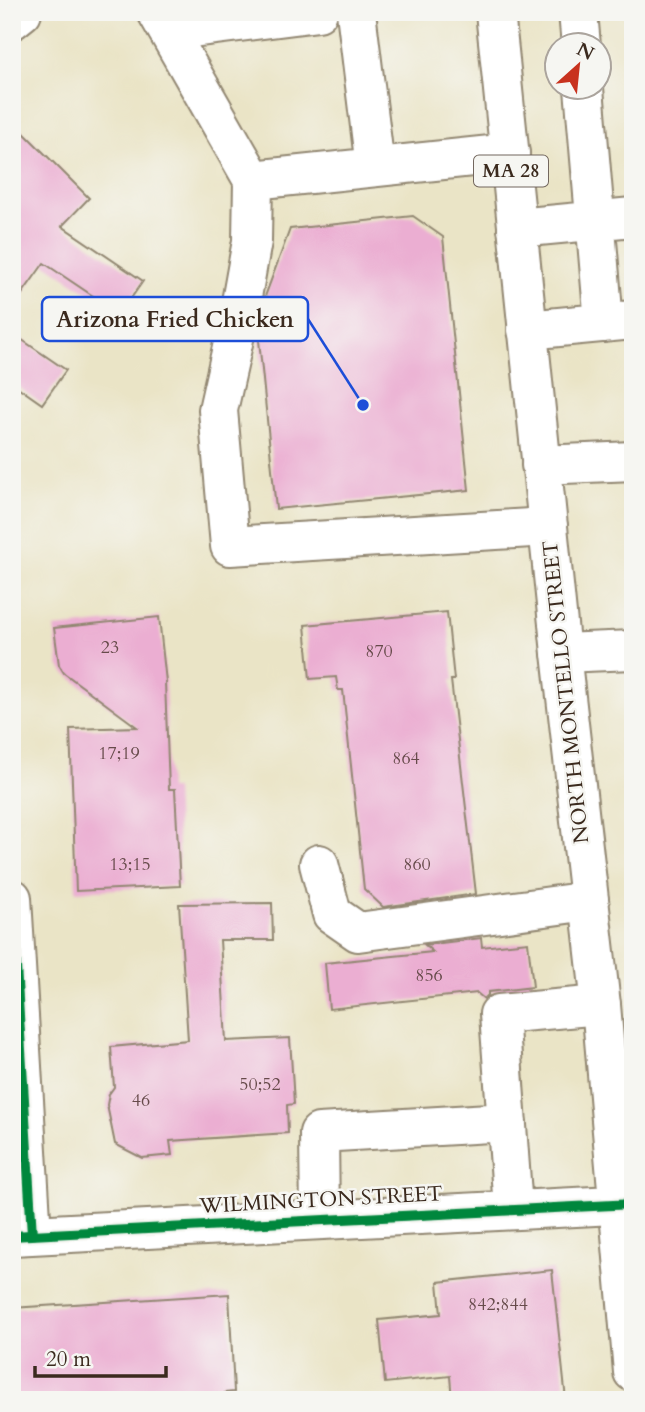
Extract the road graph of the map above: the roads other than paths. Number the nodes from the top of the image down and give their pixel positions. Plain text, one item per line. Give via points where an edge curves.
1 (22, 12) edge
2 (318, 12) edge
3 (356, 12) edge
4 (495, 12) edge
5 (578, 12) edge
6 (12, 20) edge
7 (162, 21) edge
8 (580, 32) edge
9 (585, 102) edge
10 (510, 153) junction
11 (376, 167) junction
12 (253, 180) junction
13 (633, 217) edge
14 (595, 222) junction
15 (517, 228) junction
16 (618, 322) edge
17 (527, 330) junction
18 (633, 461) edge
19 (542, 477) junction
20 (633, 487) edge
21 (548, 527) junction
22 (633, 650) edge
23 (561, 653) junction
24 (319, 864) dead end
25 (12, 898) edge
26 (589, 901) junction
27 (601, 1005) junction
28 (507, 1122) junction
29 (625, 1205) edge
30 (513, 1209) junction
31 (320, 1220) junction
32 (22, 1236) edge
33 (633, 1371) edge

1 - 6 main road
2 - 7 main road
3 - 11 main road
4 - 10 main road, NORTH MONTELLO STREET / MA 28
5 - 8 main road
7 - 12 main road
9 - 14 main road
10 - 11 main road
10 - 15 main road, NORTH MONTELLO STREET / MA 28
11 - 12 main road
12 - 21 main road via 252,241 218,410 230,545
13 - 14 main road
14 - 15 main road
14 - 16 main road
15 - 17 main road, NORTH MONTELLO STREET / MA 28
16 - 17 main road
17 - 19 main road, NORTH MONTELLO STREET / MA 28
18 - 19 main road
19 - 20 main road
19 - 21 main road, NORTH MONTELLO STREET / MA 28
21 - 23 main road, NORTH MONTELLO STREET / MA 28
22 - 23 main road
23 - 26 main road, NORTH MONTELLO STREET / MA 28
24 - 26 main road via 332,914 358,932
25 - 32 main road
26 - 27 main road, NORTH MONTELLO STREET / MA 28
27 - 28 main road via 499,1014
27 - 29 main road, NORTH MONTELLO STREET / MA 28
28 - 30 main road
28 - 31 main road via 319,1133
29 - 30 main road, WILMINGTON STREET
29 - 33 main road, NORTH MONTELLO STREET / MA 28
30 - 31 main road, WILMINGTON STREET
31 - 32 main road, WILMINGTON STREET

